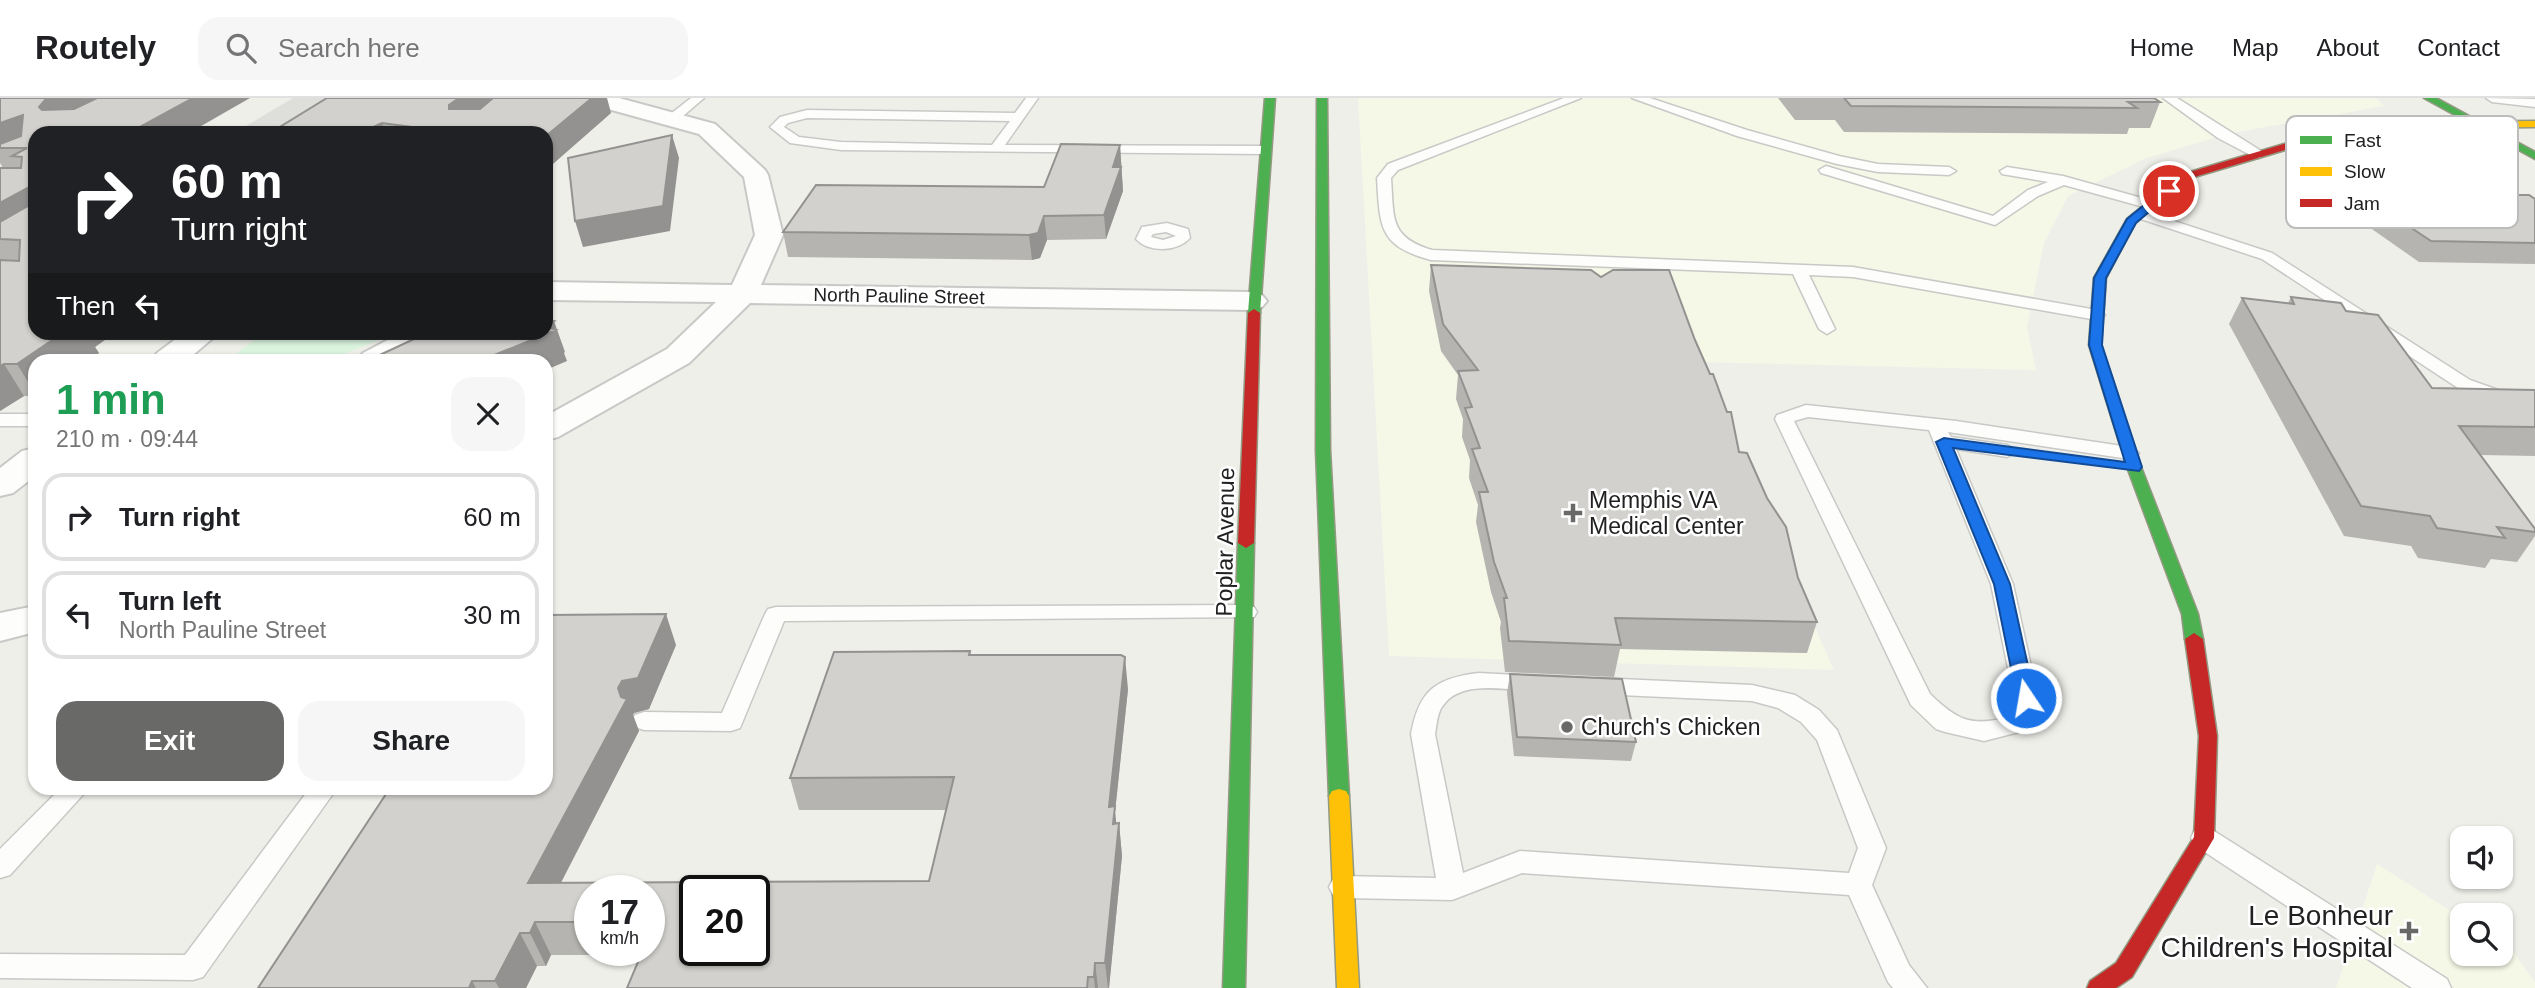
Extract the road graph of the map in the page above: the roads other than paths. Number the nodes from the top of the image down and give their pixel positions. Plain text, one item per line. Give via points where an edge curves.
1 (584, 98) edge
2 (698, 98) edge
3 (1032, 98) edge
4 (1270, 98) edge
5 (1322, 98) edge
6 (1575, 98) edge
7 (1638, 98) edge
8 (2169, 98) edge
9 (2429, 98) edge
10 (2492, 98) edge
11 (2535, 103) edge
12 (2462, 116) edge
13 (1018, 117) junction
14 (671, 119) junction
15 (2286, 147) edge
16 (2518, 147) edge
17 (996, 149) junction
18 (1264, 150) junction
19 (2259, 155) junction
20 (2535, 156) edge
21 (1837, 160) junction
22 (1949, 171) dead end
23 (2007, 171) dead end
24 (2063, 180) junction
25 (2145, 210) junction
26 (1799, 270) junction
27 (553, 291) edge
28 (742, 294) junction
29 (1252, 301) junction
30 (2097, 315) junction
31 (1827, 329) dead end
32 (194, 340) edge
33 (412, 340) edge
34 (176, 354) edge
35 (385, 354) edge
36 (2531, 404) edge
37 (0, 419) edge
38 (28, 420) edge
39 (553, 426) edge
40 (1940, 434) junction
41 (2132, 460) junction
42 (28, 464) edge
43 (0, 485) edge
44 (1246, 612) junction
45 (28, 621) edge
46 (0, 627) edge
47 (644, 721) dead end
48 (69, 795) edge
49 (319, 795) edge
50 (2204, 838) junction
51 (0, 867) edge
52 (1858, 885) junction
53 (1343, 887) junction
54 (1452, 889) junction
55 (0, 967) edge
56 (1234, 988) edge
57 (1348, 988) edge
58 (1912, 988) edge
59 (2098, 988) edge
60 (2436, 988) edge

1 - 14 street
2 - 14 lane
3 - 13 lane
4 - 18 main road, Poplar Avenue
5 - 53 main road via 1323,450
6 - 26 lane via 1393,167 1384,178 1389,231 1398,243 1431,254 1599,267
7 - 21 lane
8 - 19 lane
9 - 12 main road
10 - 11 lane
13 - 17 lane
13 - 17 lane via 807,114 776,127 795,140 841,146
14 - 28 street via 707,129 756,175 769,235
15 - 19 main road
16 - 20 main road
17 - 18 lane
18 - 29 main road, Poplar Avenue
19 - 25 main road via 2187,176
21 - 22 lane via 1878,169
21 - 24 lane via 1821,169 1995,221 2033,193
23 - 24 lane
24 - 25 lane
25 - 30 main road via 2131,221 2100,278
25 - 36 lane via 2267,256 2464,384
26 - 30 lane via 1882,276
26 - 31 lane
27 - 28 street, North Pauline Street
28 - 29 street, North Pauline Street
28 - 39 street via 678,356
29 - 44 main road, Poplar Avenue
30 - 41 main road via 2095,345
32 - 34 street
33 - 35 street
37 - 38 lane
40 - 40 lane via 1806,411 1784,419 1920,699 1945,723 1984,732 2014,725 2026,698 2002,584
40 - 41 lane
41 - 50 main road via 2190,614 2208,736
42 - 43 street
44 - 47 lane via 776,614 732,722
44 - 56 main road, Poplar Avenue
45 - 46 street
48 - 51 lane
49 - 55 lane via 193,968
50 - 59 main road via 2124,970
50 - 60 lane
52 - 54 lane via 1520,862
52 - 54 lane via 1872,848 1828,736 1810,716 1786,701 1752,692 1463,681 1438,693 1424,713 1423,734
52 - 58 lane via 1898,973
53 - 54 lane
53 - 57 main road

